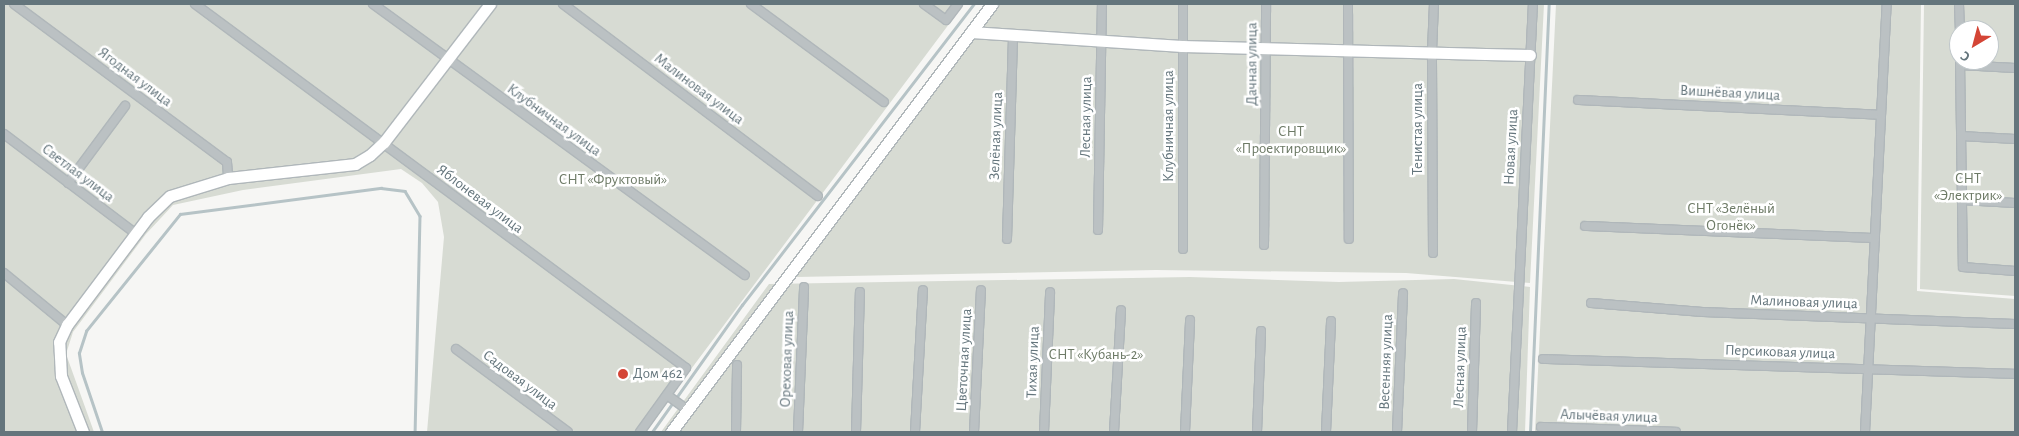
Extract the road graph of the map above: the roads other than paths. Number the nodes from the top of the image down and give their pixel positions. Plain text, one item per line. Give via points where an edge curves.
1 (14, 4) edge
2 (195, 4) edge
3 (373, 4) edge
4 (490, 4) edge
5 (563, 4) edge
6 (751, 4) edge
7 (925, 4) edge
8 (958, 4) edge
9 (992, 4) edge
10 (1102, 4) edge
11 (1183, 4) edge
12 (1266, 4) edge
13 (1348, 4) edge
14 (1434, 4) edge
15 (1533, 4) edge
16 (1887, 4) edge
17 (1959, 4) edge
18 (1960, 20) edge
19 (971, 32) junction
20 (1013, 35) junction
21 (1101, 39) junction
22 (1182, 46) junction
23 (1266, 48) junction
24 (1348, 48) junction
25 (1432, 51) junction
26 (1530, 55) junction
27 (447, 59) junction
28 (1999, 67) edge
29 (2015, 68) edge
30 (1960, 70) edge
31 (1578, 100) dead end
32 (884, 102) dead end
33 (125, 106) dead end
34 (1881, 115) junction
35 (4, 134) edge
36 (1961, 136) junction
37 (2015, 139) edge
38 (384, 142) junction
39 (228, 178) junction
40 (68, 182) junction
41 (818, 196) dead end
42 (1962, 200) junction
43 (2015, 203) edge
44 (1585, 226) dead end
45 (1098, 230) dead end
46 (136, 234) junction
47 (1007, 238) dead end
48 (1875, 238) junction
49 (1349, 239) dead end
50 (1264, 245) dead end
51 (1183, 249) dead end
52 (1433, 253) dead end
53 (2015, 272) edge
54 (4, 273) edge
55 (744, 275) dead end
56 (804, 287) dead end
57 (923, 290) dead end
58 (981, 290) dead end
59 (860, 292) dead end
60 (1050, 292) dead end
61 (1403, 293) dead end
62 (1476, 303) dead end
63 (1591, 303) dead end
64 (1121, 310) dead end
65 (1871, 318) junction
66 (1190, 320) dead end
67 (1331, 322) dead end
68 (2015, 324) edge
69 (67, 325) junction
70 (1261, 331) dead end
71 (456, 349) dead end
72 (1543, 358) dead end
73 (737, 365) dead end
74 (1868, 369) junction
75 (2015, 374) edge
76 (672, 398) junction
77 (688, 410) junction
78 (1541, 427) dead end
79 (83, 432) edge
80 (568, 432) edge
81 (640, 432) edge
82 (671, 432) edge
83 (736, 432) edge
84 (798, 432) edge
85 (856, 432) edge
86 (915, 432) edge
87 (974, 432) edge
88 (1044, 432) edge
89 (1114, 432) edge
90 (1185, 432) edge
91 (1257, 432) edge
92 (1326, 432) edge
93 (1397, 432) edge
94 (1472, 432) edge
95 (1512, 432) edge
96 (1676, 432) edge
97 (1865, 432) edge

1 - 39 street, Ягодная улица via 227,162
2 - 38 street, Яблоневая улица
3 - 27 street, Клубничная улица
4 - 27 street
5 - 41 street, Малиновая улица
6 - 32 street
7 - 8 street via 946,20
9 - 19 street
10 - 21 street, Лесная улица
11 - 22 street, Клубничная улица
12 - 23 street, Дачная улица
13 - 24 street
14 - 25 street, Тенистая улица
15 - 26 street, Новая улица
16 - 34 street
17 - 18 street
19 - 20 street
19 - 77 street
20 - 21 street
20 - 47 street, Зелёная улица
21 - 22 street
21 - 45 street, Лесная улица
22 - 23 street
22 - 51 street, Клубничная улица
23 - 24 street
23 - 50 street, Дачная улица
24 - 25 street
24 - 49 street
25 - 26 street
25 - 52 street, Тенистая улица
26 - 95 street, Новая улица
27 - 38 street
27 - 55 street, Клубничная улица
28 - 29 street
30 - 36 street
31 - 34 street, Вишнёвая улица
33 - 40 street
34 - 48 street
35 - 40 street, Светлая улица
36 - 37 street
36 - 42 street
38 - 39 street via 355,164
38 - 76 street, Яблоневая улица via 444,191 686,368
39 - 46 street via 170,196
40 - 46 street, Светлая улица
42 - 43 street
42 - 53 street via 1962,267
44 - 48 street
46 - 69 street
48 - 65 street
54 - 69 street
56 - 84 street, Ореховая улица
57 - 86 street
58 - 87 street, Цветочная улица
59 - 85 street
60 - 88 street, Тихая улица
61 - 93 street, Весенняя улица
62 - 94 street, Лесная улица
63 - 65 street, Малиновая улица
64 - 89 street
65 - 68 street, Малиновая улица
65 - 74 street
66 - 90 street
67 - 92 street
69 - 79 street via 59,342 58,360
70 - 91 street
71 - 80 street, Садовая улица
72 - 74 street, Персиковая улица
73 - 83 street
74 - 75 street, Персиковая улица
74 - 97 street
76 - 77 street
76 - 81 street, Яблоневая улица
77 - 82 street
78 - 96 street, Алычёвая улица

